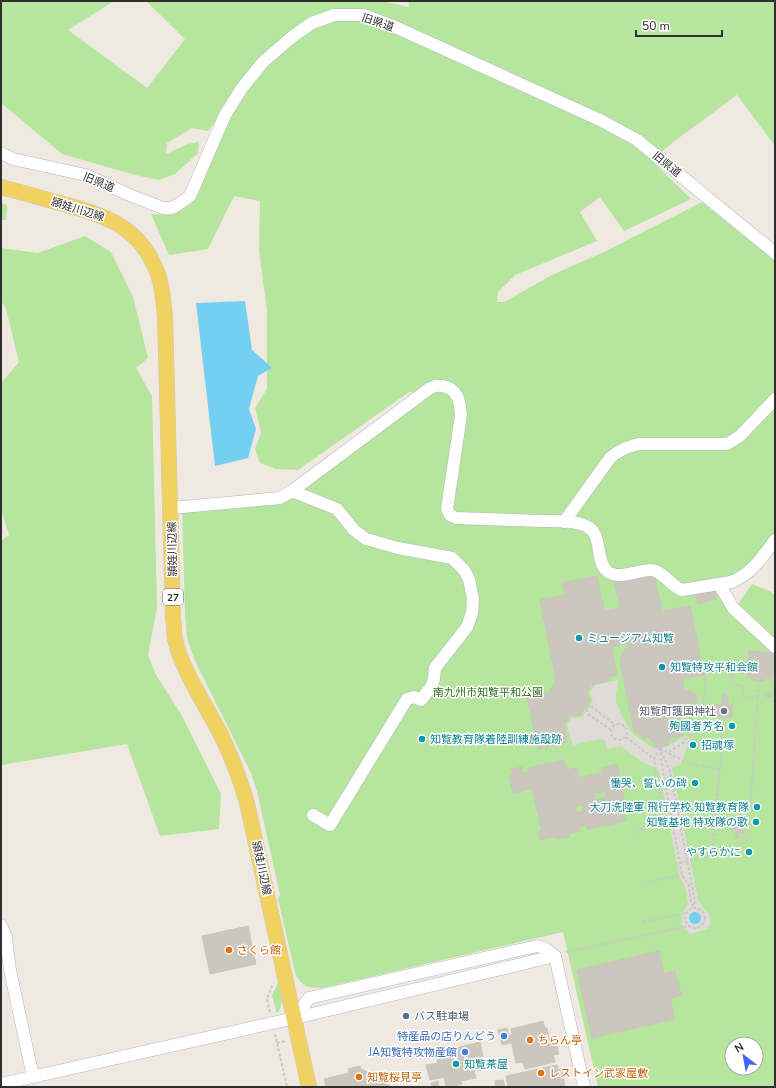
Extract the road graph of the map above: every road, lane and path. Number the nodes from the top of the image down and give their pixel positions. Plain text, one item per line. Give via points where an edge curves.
1 (1, 153) edge
2 (1, 187) edge
3 (775, 253) edge
4 (775, 399) edge
5 (292, 491) junction
6 (171, 508) junction
7 (564, 522) junction
8 (775, 540) edge
9 (719, 584) junction
10 (775, 648) edge
11 (716, 668) dead end
12 (725, 668) dead end
13 (731, 669) junction
14 (748, 670) dead end
15 (772, 680) dead end
16 (758, 681) dead end
17 (757, 698) junction
18 (775, 704) edge
19 (724, 718) dead end
20 (615, 725) junction
21 (611, 730) junction
22 (626, 737) junction
23 (681, 743) junction
24 (660, 748) junction
25 (722, 748) junction
26 (668, 752) junction
27 (654, 759) junction
28 (720, 770) junction
29 (313, 815) dead end
30 (636, 833) dead end
31 (712, 856) junction
32 (687, 862) junction
33 (680, 863) junction
34 (682, 875) junction
35 (647, 882) dead end
36 (694, 908) junction
37 (686, 913) junction
38 (643, 922) dead end
39 (1, 925) edge
40 (688, 926) junction
41 (555, 956) junction
42 (276, 977) dead end
43 (271, 1017) dead end
44 (295, 1018) junction
45 (274, 1029) dead end
46 (292, 1040) dead end
47 (277, 1043) junction
48 (33, 1077) junction
49 (1, 1084) edge
50 (287, 1087) edge
51 (309, 1087) edge
52 (584, 1087) edge

1 - 3 street, 旧県道 via 13,159 86,175 163,208 172,208 190,196 224,115 263,62 312,23 334,15 364,15 600,120 638,140
2 - 6 main road, 頴娃川辺線 / 27 via 89,211 114,221 141,242 155,265 165,316
4 - 7 street via 740,436 727,444 639,444 617,452
5 - 6 street via 280,498
5 - 7 street via 422,394 433,387 445,386 457,395 461,415 447,500 450,515 456,518
5 - 29 street via 337,509 354,530 366,539 452,558 469,579 473,599 467,627 435,668 431,687 421,700 414,697 407,699 330,825
6 - 44 main road, 頴娃川辺線 / 27 via 175,639 184,663 224,740 240,780
7 - 9 street via 590,528 598,542 602,563 611,573 621,575 657,571 676,588 682,590
8 - 9 street via 748,574 738,580
9 - 10 street via 733,608
11 - 23 path via 705,668 706,680 701,713 687,739
12 - 13 path
13 - 14 path
13 - 17 path via 731,684 742,686 743,696
15 - 18 path via 771,700
16 - 17 path
17 - 31 path via 748,839 728,852
19 - 25 path
20 - 21 path
20 - 21 path via 592,707 586,707 588,714
20 - 22 path via 626,727
21 - 22 path via 611,736 615,740
22 - 27 path
23 - 25 path
23 - 26 path
24 - 26 path
24 - 27 path
24 - 32 path via 670,771
24 - 33 path
25 - 28 path
26 - 28 path via 694,764
27 - 30 path via 662,806 649,824
28 - 31 path
31 - 32 path
32 - 33 path
32 - 36 path via 695,901
33 - 34 path
34 - 35 path
34 - 36 path via 689,886
36 - 37 path
36 - 40 path via 703,911 706,918 701,927 694,929
37 - 38 path
37 - 40 path via 685,920
39 - 48 street via 6,937 10,970
40 - 41 path
41 - 44 street via 537,946 309,998
41 - 52 street
42 - 43 path via 267,999
44 - 48 street
44 - 51 main road, 頴娃川辺線 / 27
45 - 47 path
46 - 47 path
47 - 50 path
48 - 49 street

